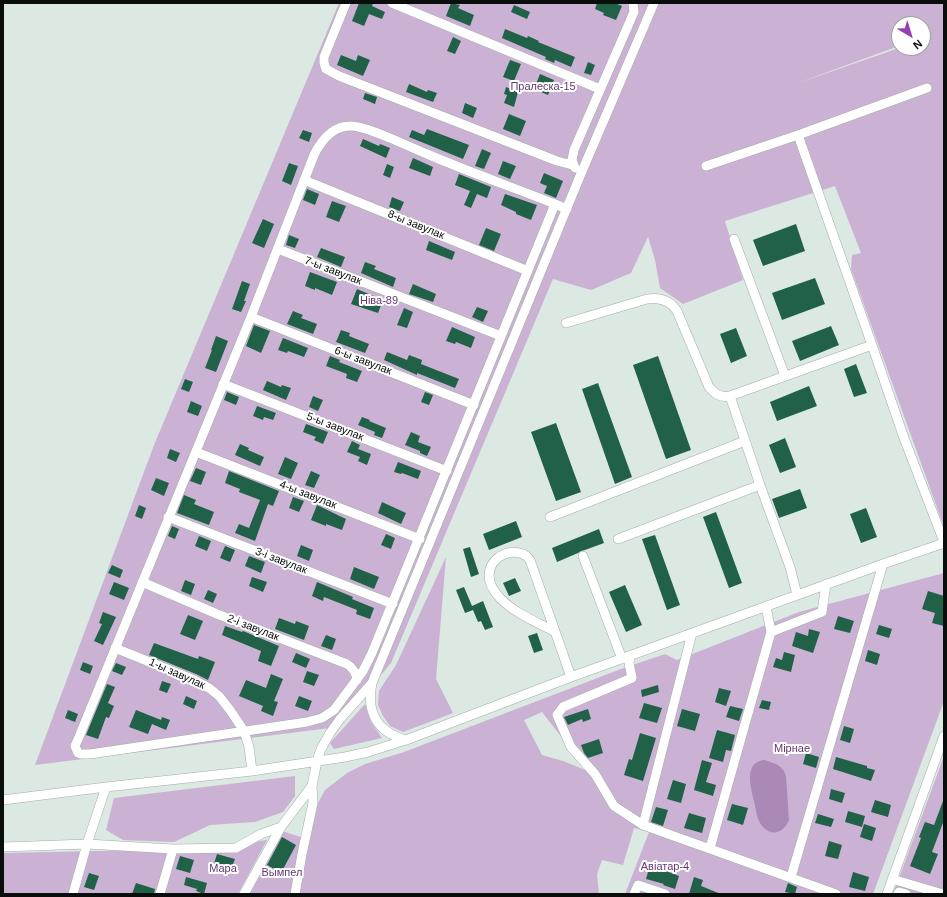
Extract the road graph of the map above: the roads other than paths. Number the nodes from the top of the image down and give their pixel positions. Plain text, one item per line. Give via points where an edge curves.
1 (346, 3) edge
2 (392, 3) edge
3 (632, 3) edge
4 (654, 3) edge
5 (927, 88) dead end
6 (600, 89) junction
7 (798, 135) junction
8 (572, 164) junction
9 (706, 166) dead end
10 (580, 176) junction
11 (304, 180) junction
12 (555, 204) junction
13 (567, 209) junction
14 (734, 239) dead end
15 (278, 249) junction
16 (528, 271) junction
17 (251, 317) junction
18 (566, 323) dead end
19 (501, 336) junction
20 (872, 345) junction
21 (785, 376) junction
22 (223, 384) junction
23 (730, 396) junction
24 (474, 405) junction
25 (745, 441) junction
26 (196, 452) junction
27 (447, 471) junction
28 (760, 485) junction
29 (168, 517) junction
30 (550, 517) dead end
31 (420, 539) junction
32 (618, 539) dead end
33 (944, 543) edge
34 (583, 556) dead end
35 (883, 564) junction
36 (142, 582) junction
37 (826, 584) junction
38 (797, 595) junction
39 (393, 604) junction
40 (766, 606) junction
41 (555, 632) junction
42 (772, 632) junction
43 (692, 633) junction
44 (115, 648) junction
45 (626, 657) junction
46 (571, 677) junction
47 (357, 680) junction
48 (372, 683) junction
49 (244, 731) junction
50 (944, 736) edge
51 (406, 740) junction
52 (317, 761) junction
53 (252, 771) junction
54 (312, 786) junction
55 (106, 787) junction
56 (3, 800) edge
57 (643, 825) junction
58 (280, 827) junction
59 (87, 844) junction
60 (3, 847) edge
61 (710, 848) junction
62 (173, 849) junction
63 (791, 877) junction
64 (892, 879) junction
65 (73, 894) edge
66 (160, 894) edge
67 (244, 894) edge
68 (295, 894) edge
69 (634, 894) edge
70 (665, 894) edge
71 (836, 894) edge
72 (886, 894) edge
73 (943, 894) edge

1 - 8 street via 324,57 324,64 329,71 550,158
2 - 6 street
3 - 6 street via 634,12
4 - 10 street
5 - 7 street
6 - 8 street via 574,150
7 - 9 street
7 - 20 street
8 - 10 street
10 - 13 street
11 - 12 street via 322,140 341,128 355,126
11 - 15 street
11 - 16 street, 8-ы завулак
12 - 13 street
12 - 16 street
13 - 48 street
14 - 21 street
15 - 17 street
15 - 19 street, 7-ы завулак
16 - 19 street
17 - 22 street
17 - 24 street, 6-ы завулак
18 - 23 street via 647,299 659,298 670,302 677,311 709,387 722,397
19 - 24 street
20 - 21 street
20 - 33 street
21 - 23 street
22 - 26 street
22 - 27 street, 5-ы завулак
23 - 25 street
24 - 27 street
25 - 28 street
25 - 30 street
26 - 29 street
26 - 31 street, 4-ы завулак
27 - 31 street
28 - 32 street
28 - 38 street via 790,567
29 - 36 street
29 - 39 street, 3-і завулак
31 - 39 street
33 - 35 street
34 - 45 street
35 - 37 street
35 - 63 street
36 - 44 street
36 - 47 street, 2-і завулак via 347,664 356,673
37 - 38 street
37 - 42 street via 822,612
38 - 40 street
39 - 47 street via 368,663
40 - 42 street
40 - 43 street
41 - 41 street via 528,556 514,552 494,561 489,575 499,597 515,610
41 - 46 street
42 - 61 street
43 - 45 street
43 - 57 street
44 - 49 street, 1-ы завулак via 209,688 230,710
44 - 49 street via 75,746 78,753 90,754
45 - 46 street
45 - 57 street via 632,678 563,708 557,715 571,747 595,774 614,806
46 - 51 street
47 - 49 street via 334,710 322,718
48 - 51 street via 370,700 374,718 385,731
48 - 52 street via 335,726
49 - 53 street, 1-ы завулак
50 - 64 street
51 - 52 street via 344,757
52 - 53 street
52 - 54 street
53 - 55 street
54 - 58 street
54 - 68 street via 314,803
55 - 56 street
55 - 59 street
57 - 61 street
58 - 62 street via 236,848
58 - 67 street
59 - 60 street
59 - 62 street
59 - 65 street
61 - 63 street
62 - 66 street
63 - 71 street
64 - 72 street
64 - 73 street
69 - 70 street via 638,885

